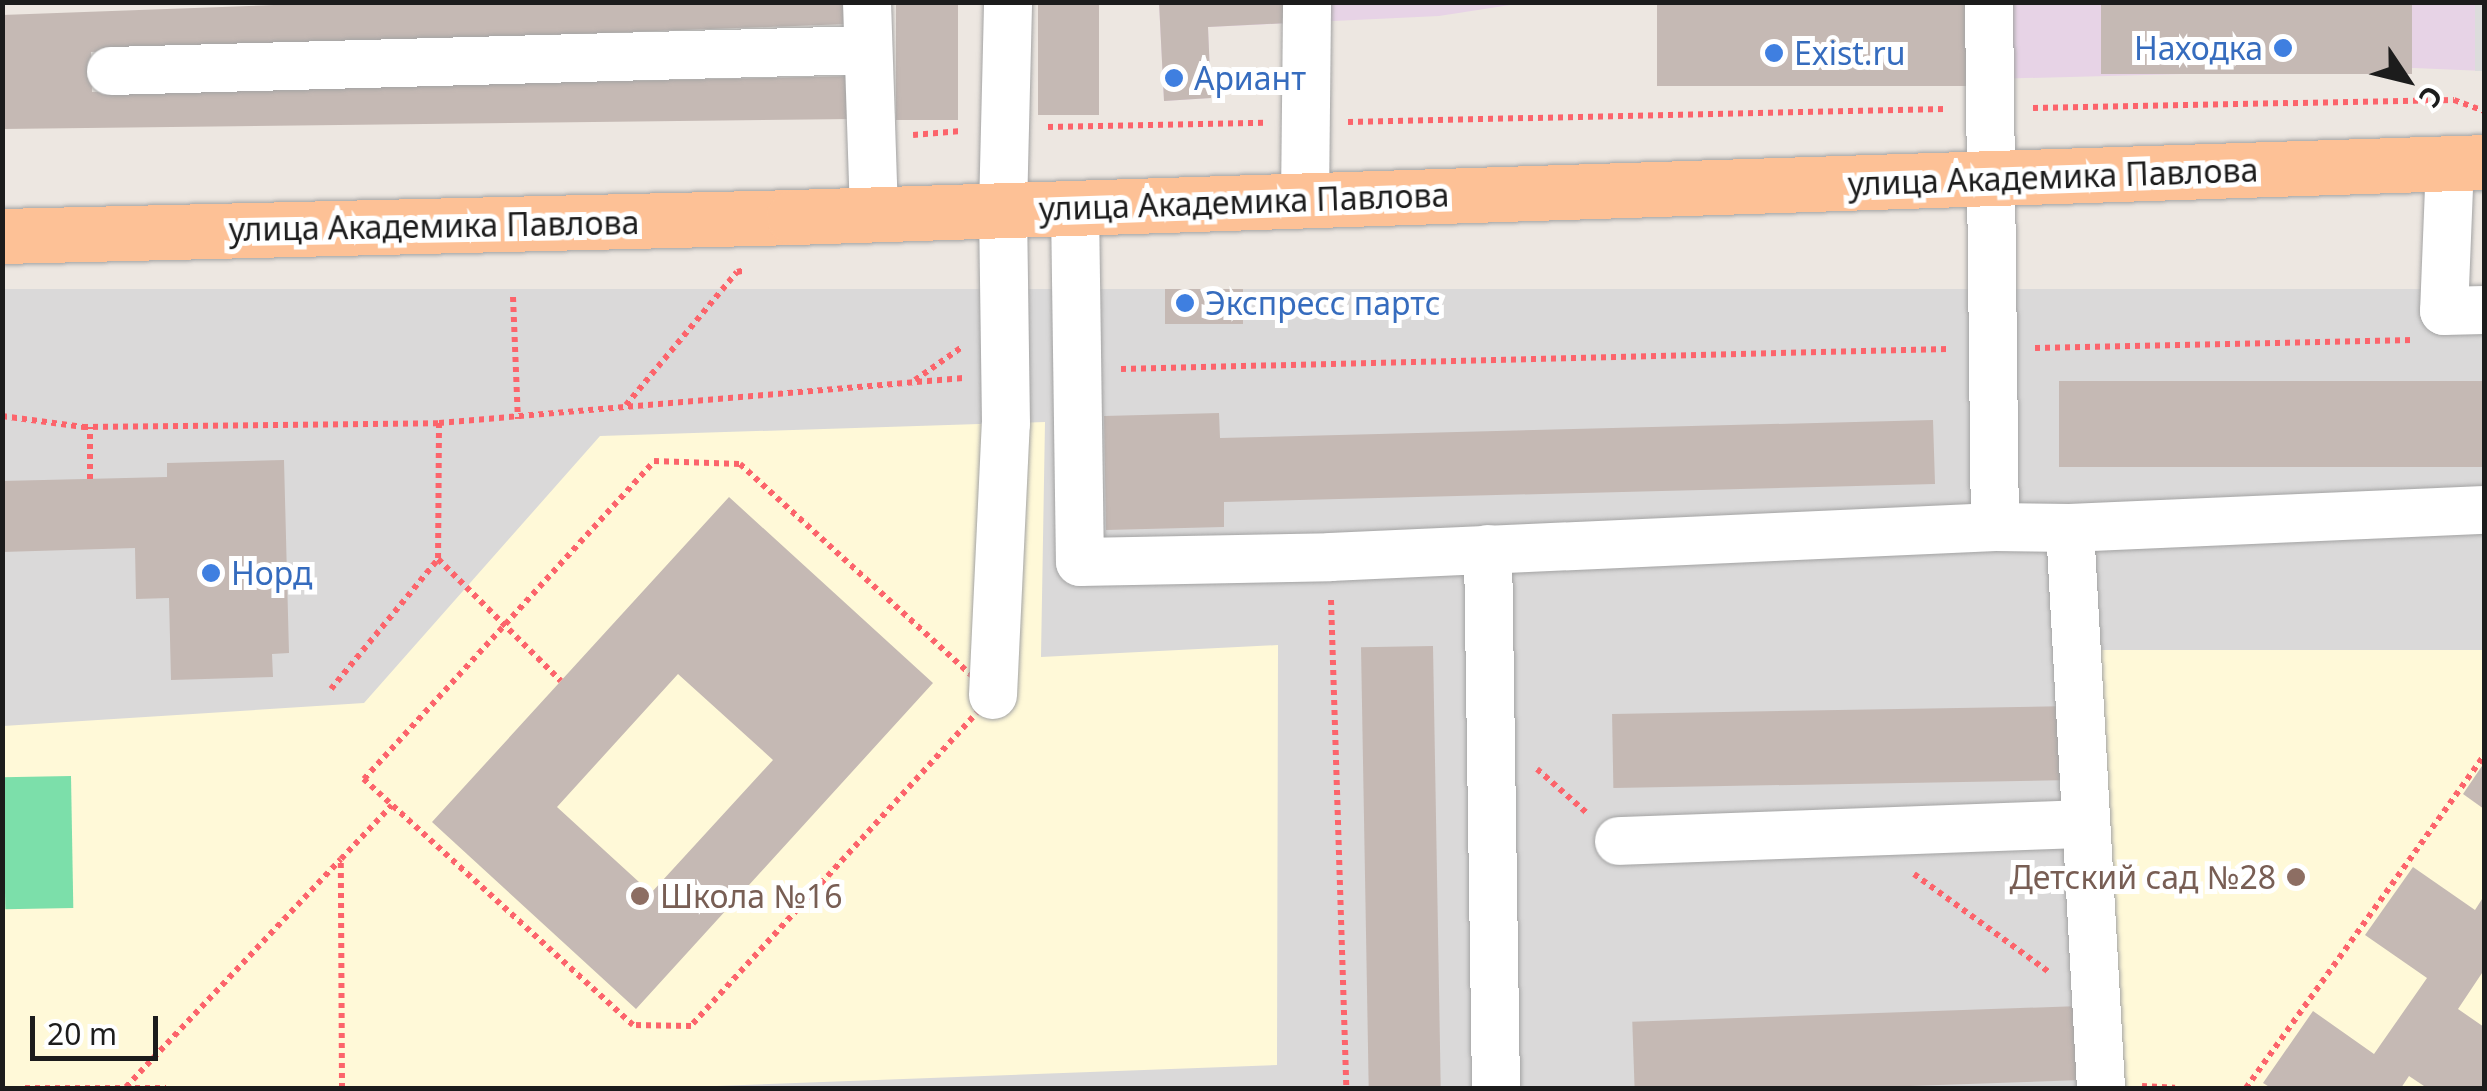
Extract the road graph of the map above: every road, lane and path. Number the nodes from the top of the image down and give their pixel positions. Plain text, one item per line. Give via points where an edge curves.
1 (867, 2) edge
2 (1008, 2) edge
3 (1308, 2) edge
4 (1989, 2) edge
5 (868, 50) junction
6 (110, 71) dead end
7 (1991, 108) junction
8 (2484, 111) edge
9 (1306, 122) junction
10 (1005, 128) junction
11 (872, 138) junction
12 (2467, 163) edge
13 (1992, 179) junction
14 (1305, 200) junction
15 (1075, 208) junction
16 (1002, 210) junction
17 (874, 214) junction
18 (2, 236) edge
19 (756, 268) dead end
20 (512, 297) dead end
21 (2484, 310) edge
22 (2426, 340) dead end
23 (1994, 348) junction
24 (1080, 370) junction
25 (1006, 375) junction
26 (625, 406) junction
27 (2, 416) edge
28 (518, 419) junction
29 (439, 422) junction
30 (90, 426) junction
31 (90, 479) dead end
32 (2484, 510) edge
33 (1995, 527) junction
34 (2070, 528) junction
35 (1488, 549) junction
36 (1330, 558) junction
37 (438, 559) junction
38 (504, 625) junction
39 (561, 681) dead end
40 (331, 688) dead end
41 (992, 695) junction
42 (1490, 728) junction
43 (2484, 756) edge
44 (392, 805) junction
45 (2083, 824) junction
46 (1855, 832) junction
47 (1619, 841) joint
48 (341, 859) junction
49 (2095, 1006) junction
50 (126, 1087) edge
51 (25, 1088) edge
52 (166, 1088) edge
53 (342, 1088) edge
54 (1346, 1088) edge
55 (1496, 1088) edge
56 (2101, 1088) edge
57 (2246, 1088) edge

1 - 5 lane
2 - 10 lane
3 - 9 lane
4 - 7 lane
5 - 6 lane
5 - 11 lane
7 - 8 path via 2454,100
7 - 9 path
7 - 13 lane
9 - 10 path
9 - 14 lane
10 - 11 path
10 - 16 lane
11 - 17 lane
12 - 13 main road, улица Академика Павлова
12 - 21 lane via 2444,311
13 - 14 main road, улица Академика Павлова
13 - 23 lane
14 - 15 main road, улица Академика Павлова
15 - 16 main road, улица Академика Павлова
15 - 24 lane
16 - 17 main road, улица Академика Павлова
16 - 25 lane
17 - 18 main road, улица Академика Павлова
19 - 26 path via 737,272
20 - 28 path
22 - 23 path
23 - 24 path
23 - 33 lane
24 - 36 lane via 1080,562
25 - 26 path
25 - 41 lane
26 - 28 path
27 - 30 path
28 - 29 path
29 - 30 path
29 - 37 path
30 - 31 path
32 - 34 lane
33 - 34 lane
33 - 35 lane
34 - 45 lane
35 - 36 lane
35 - 42 lane
36 - 54 path
37 - 38 path
37 - 40 path
38 - 39 path
38 - 41 path via 654,461 740,464
38 - 44 path via 364,778
41 - 44 path via 691,1026 633,1025
42 - 47 path
42 - 55 lane
43 - 57 path
44 - 48 path
45 - 46 lane
45 - 49 lane
46 - 47 lane
46 - 49 path
48 - 50 path
48 - 53 path
49 - 56 lane
50 - 51 path
50 - 52 path

